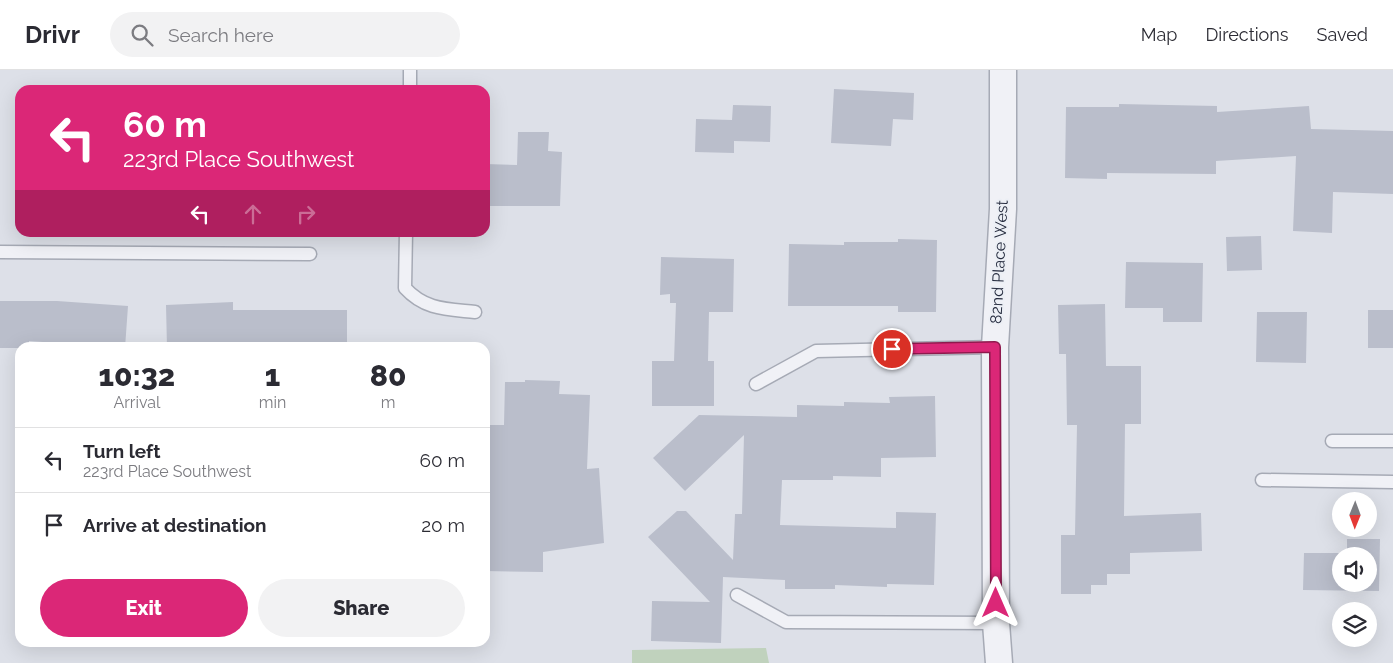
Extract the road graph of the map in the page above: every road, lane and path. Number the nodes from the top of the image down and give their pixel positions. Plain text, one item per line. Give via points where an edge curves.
1 (410, 70) edge
2 (1003, 70) edge
3 (410, 85) edge
4 (406, 237) edge
5 (0, 252) edge
6 (310, 254) dead end
7 (475, 312) dead end
8 (995, 347) junction
9 (756, 384) dead end
10 (1332, 441) dead end
11 (1393, 441) edge
12 (1262, 480) dead end
13 (1393, 482) edge
14 (737, 595) dead end
15 (996, 623) junction
16 (999, 663) edge

1 - 3 lane
2 - 8 street, 82nd Place West via 1003,209
4 - 7 lane via 405,288 415,298 434,307
5 - 6 lane
8 - 9 lane via 816,351
8 - 15 street, 82nd Place West
10 - 11 lane
12 - 13 lane
14 - 15 lane via 786,622
15 - 16 street, 82nd Place West

